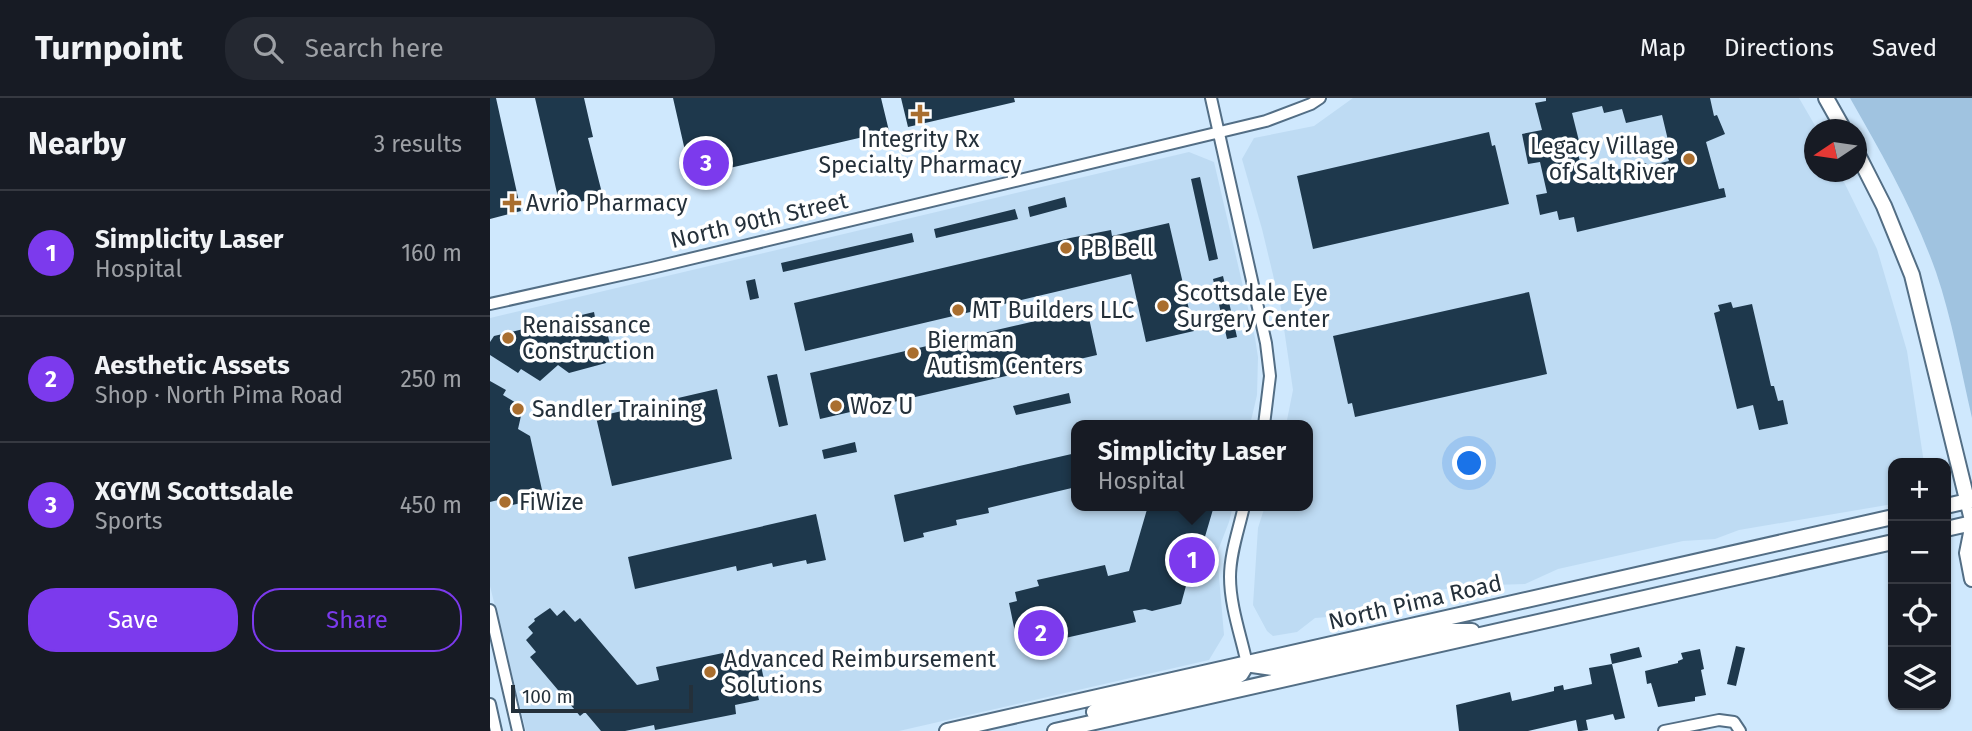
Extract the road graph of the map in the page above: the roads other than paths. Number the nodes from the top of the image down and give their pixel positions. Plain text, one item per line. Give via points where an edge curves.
1 (1211, 98) edge
2 (1320, 98) edge
3 (1826, 98) edge
4 (1838, 119) edge
5 (1219, 132) junction
6 (1867, 172) edge
7 (490, 304) edge
8 (1265, 420) edge
9 (1969, 500) edge
10 (1951, 505) edge
11 (1243, 511) edge
12 (1888, 518) edge
13 (1972, 524) edge
14 (1951, 529) edge
15 (1888, 542) edge
16 (1972, 579) edge
17 (490, 610) edge
18 (1497, 631) junction
19 (1247, 664) junction
20 (490, 704) edge
21 (1737, 727) edge
22 (496, 731) edge
23 (518, 731) edge
24 (947, 731) edge
25 (1041, 731) edge
26 (1055, 731) edge
27 (1664, 731) edge

1 - 5 street
2 - 5 street, North 90th Street via 1286,115
3 - 4 main road
5 - 7 street, North 90th Street
5 - 8 street via 1266,343 1270,376
6 - 9 main road via 1912,275
9 - 10 main road
9 - 13 main road
11 - 19 street via 1230,577
12 - 19 main road, North Pima Road
13 - 14 main road
13 - 16 main road via 1967,553
15 - 18 main road, North Pima Road
17 - 23 street
18 - 19 main road via 1448,632 1280,669
18 - 26 main road, North Pima Road
19 - 24 main road, North Pima Road
19 - 25 main road via 1227,682 1070,718
20 - 22 street
21 - 27 street via 1719,720

